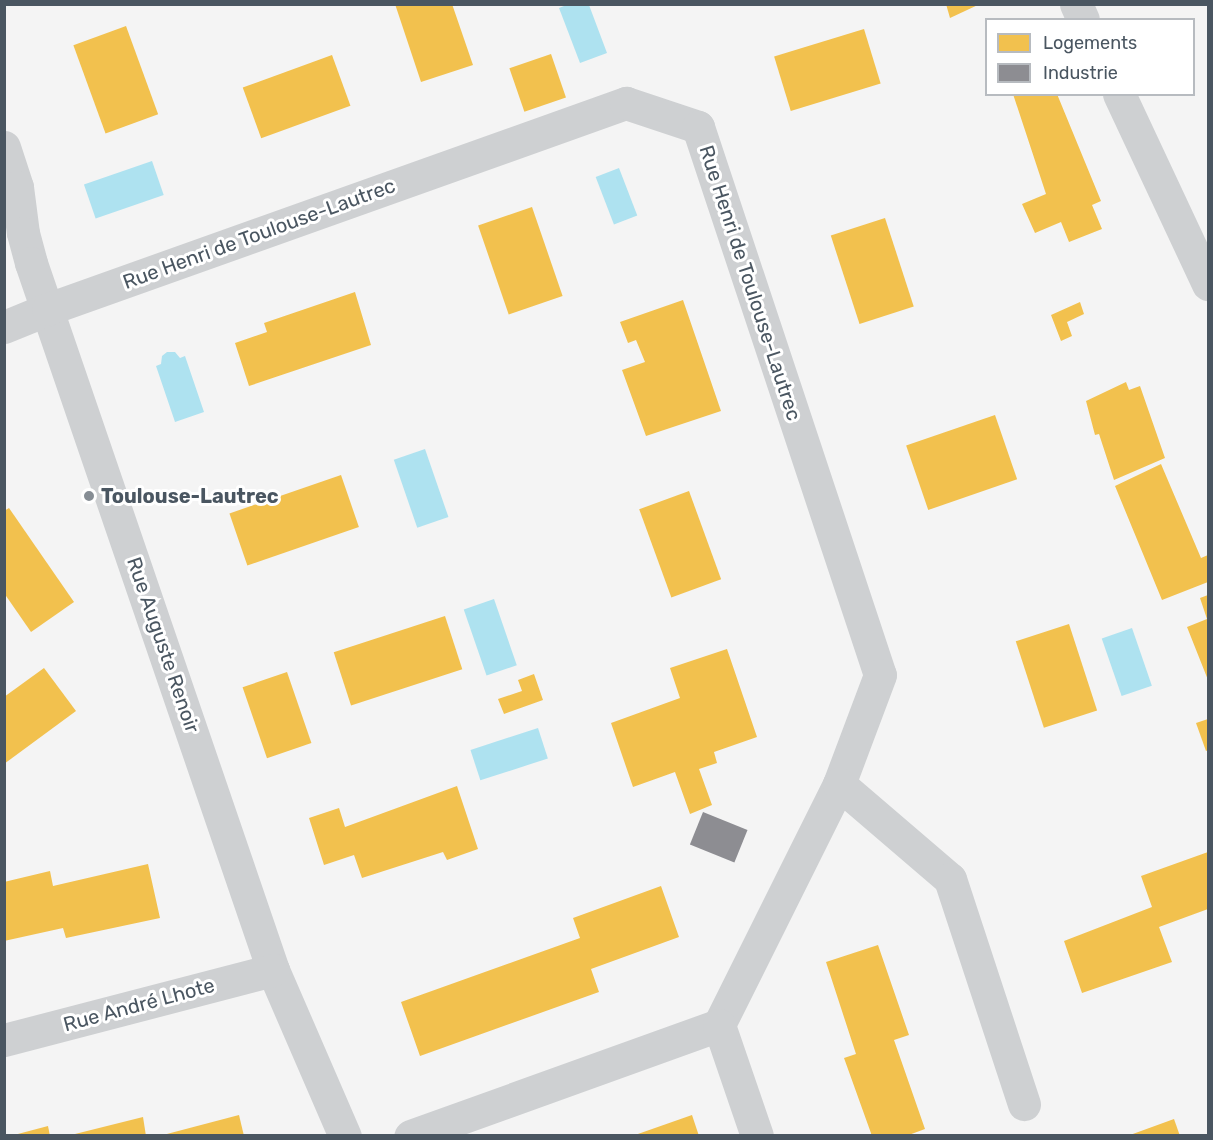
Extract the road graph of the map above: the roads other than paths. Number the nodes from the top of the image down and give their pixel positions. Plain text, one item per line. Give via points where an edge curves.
1 (1076, 4) edge
2 (1082, 18) edge
3 (1120, 96) edge
4 (4, 147) edge
5 (1209, 284) edge
6 (48, 309) junction
7 (4, 327) edge
8 (839, 784) junction
9 (273, 970) junction
10 (719, 1025) junction
11 (4, 1040) edge
12 (1024, 1104) dead end
13 (345, 1136) edge
14 (410, 1136) edge
15 (757, 1136) edge

1 - 2 street
3 - 5 street
4 - 6 street, Rue Auguste Renoir via 17,187 26,243
6 - 7 street
6 - 8 street, Rue Henri de Toulouse-Lautrec via 626,104 698,127 880,675
6 - 9 street, Rue Auguste Renoir
8 - 10 street, Rue Henri de Toulouse-Lautrec
8 - 12 street via 950,879
9 - 11 street, Rue André Lhote
9 - 13 street, Rue Auguste Renoir
10 - 14 street
10 - 15 street

